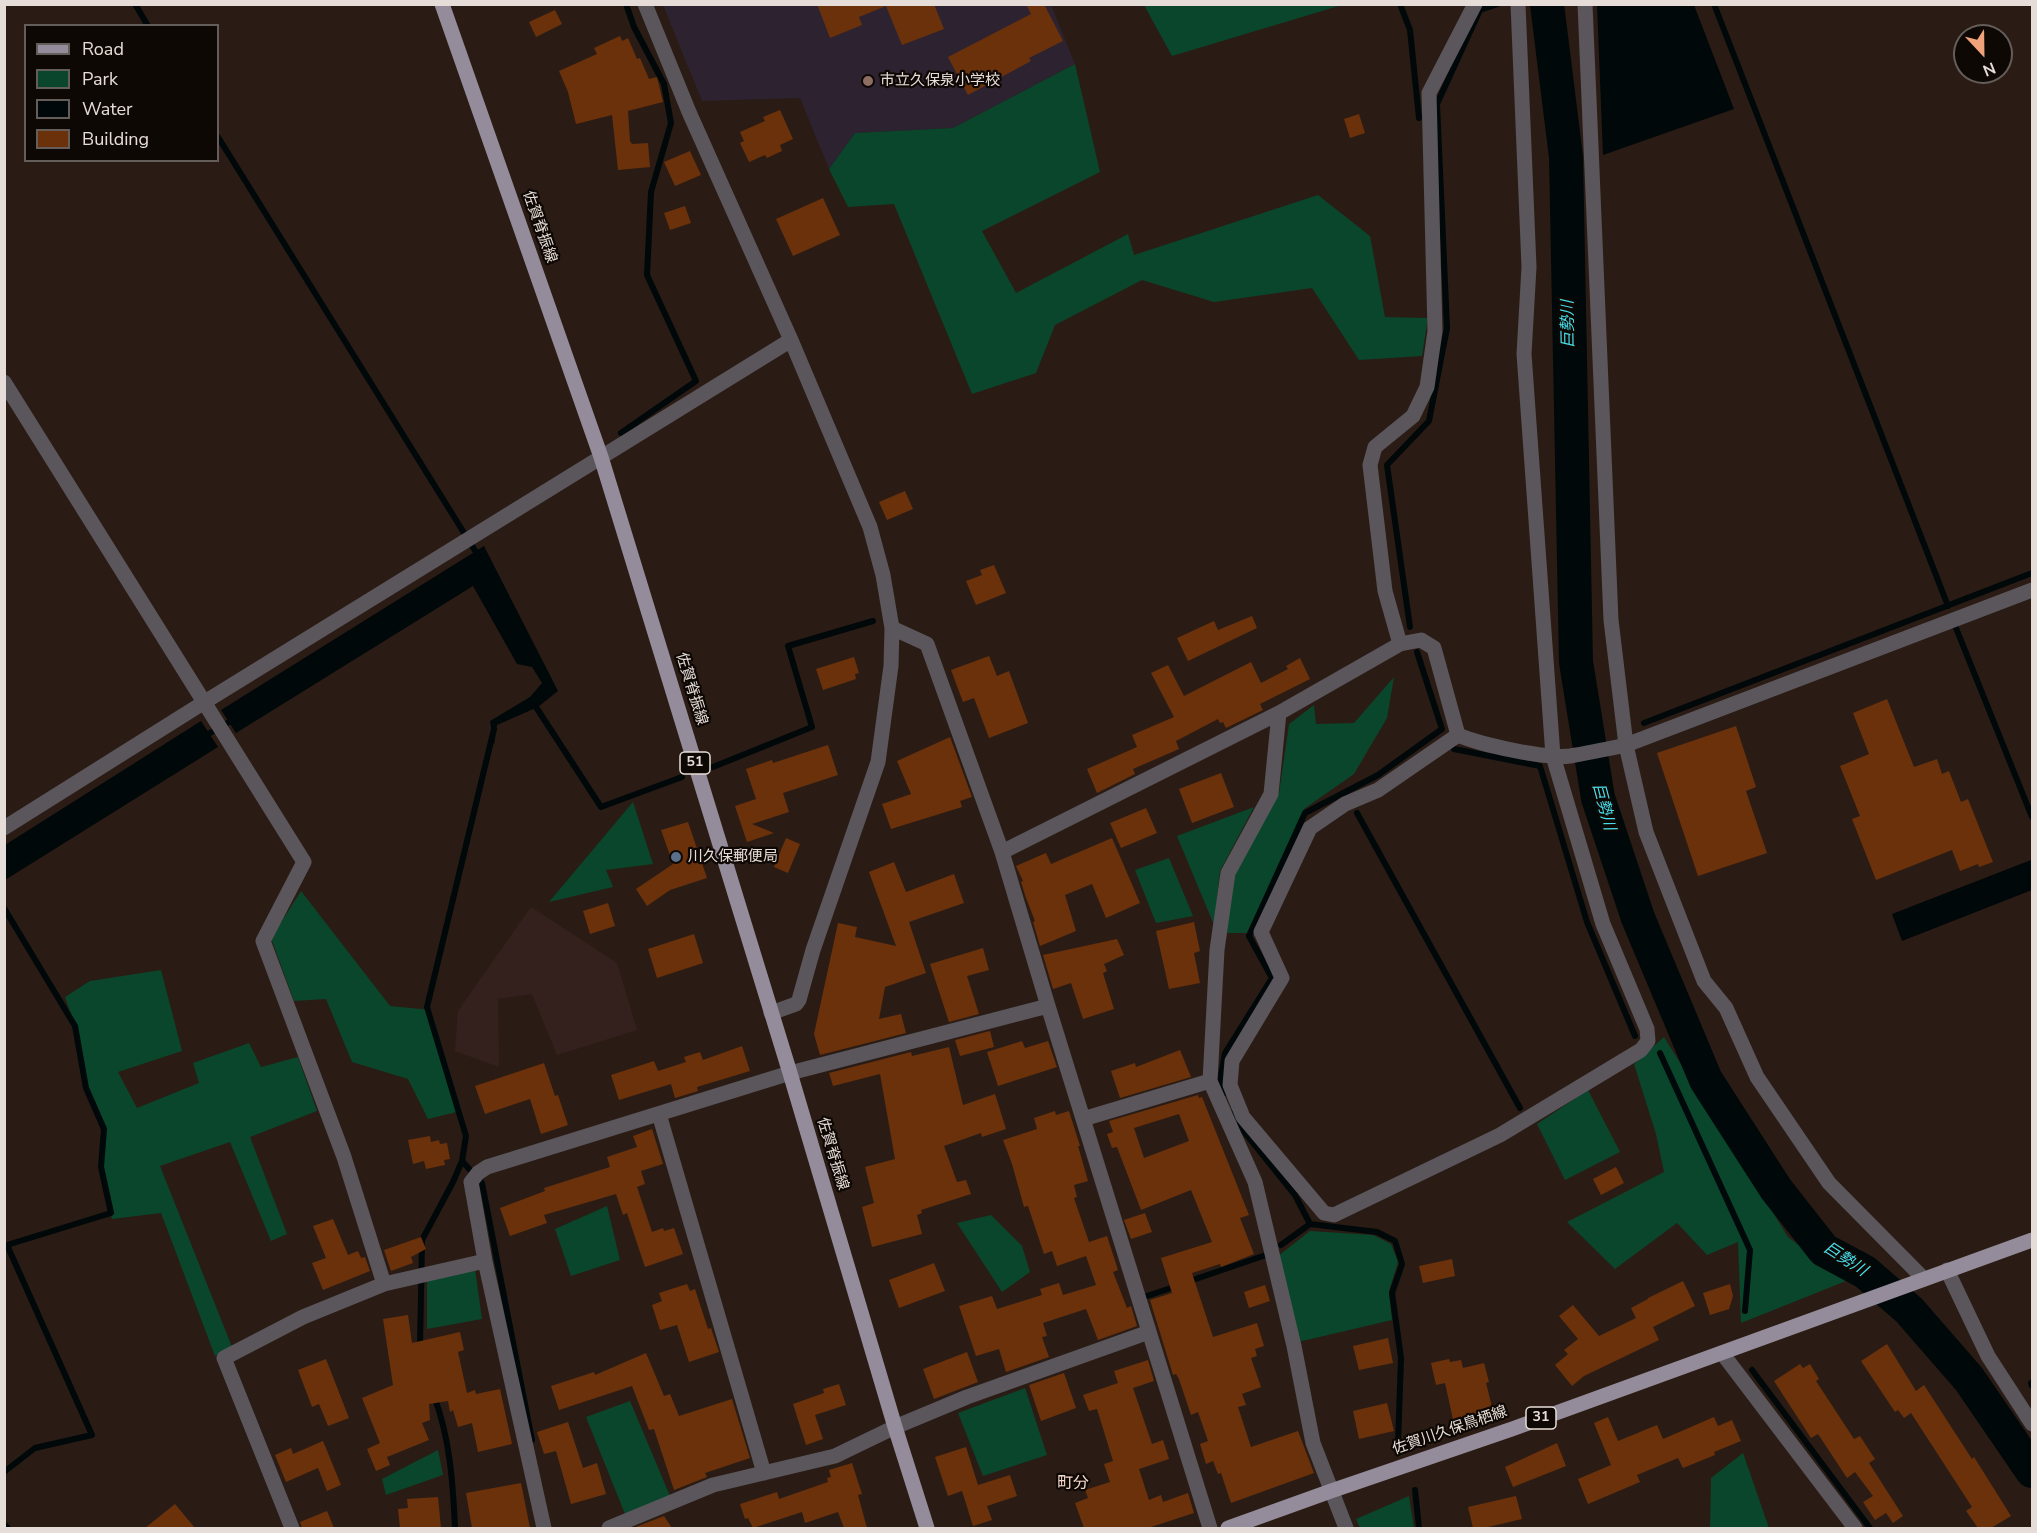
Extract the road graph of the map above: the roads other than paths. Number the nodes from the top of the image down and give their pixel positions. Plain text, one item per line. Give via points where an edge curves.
1 (442, 4) edge
2 (645, 4) edge
3 (1475, 4) edge
4 (1518, 4) edge
5 (1585, 4) edge
6 (791, 340) junction
7 (4, 381) edge
8 (601, 457) junction
9 (2032, 590) edge
10 (892, 628) junction
11 (1400, 644) junction
12 (203, 703) junction
13 (1279, 713) junction
14 (1458, 735) junction
15 (1626, 745) junction
16 (1560, 756) junction
17 (4, 828) edge
18 (1002, 852) junction
19 (1048, 1006) junction
20 (771, 1013) junction
21 (790, 1073) junction
22 (1210, 1081) junction
23 (659, 1114) junction
24 (1083, 1119) junction
25 (2032, 1240) edge
26 (485, 1260) junction
27 (1947, 1270) junction
28 (1924, 1279) junction
29 (384, 1284) junction
30 (1149, 1332) junction
31 (1722, 1353) junction
32 (2032, 1424) edge
33 (895, 1428) junction
34 (764, 1473) junction
35 (1331, 1491) junction
36 (292, 1528) edge
37 (544, 1528) edge
38 (609, 1528) edge
39 (927, 1528) edge
40 (1210, 1528) edge
41 (1228, 1528) edge
42 (1346, 1528) edge
43 (1855, 1528) edge

1 - 8 main road, 佐賀脊振線 / 51
2 - 6 street
3 - 11 street via 1429,93 1435,331 1427,387 1413,416 1375,447 1370,465 1385,591
4 - 16 street via 1528,267 1524,354
5 - 15 street via 1611,620
6 - 8 street
6 - 10 street via 870,527
7 - 12 street
8 - 12 street
8 - 20 main road, 佐賀脊振線 / 51
9 - 15 street
10 - 18 street via 927,644
10 - 20 street via 878,762 799,1000
11 - 13 street
11 - 14 street via 1421,640 1434,648
12 - 17 street
12 - 29 street via 304,862 263,941 344,1157
13 - 18 street
13 - 22 street via 1271,794 1228,873 1217,950
14 - 16 street via 1476,742
14 - 16 street via 1378,790 1345,804 1310,828 1261,932 1282,978 1232,1061 1230,1085 1243,1117 1324,1214 1334,1215 1500,1135 1641,1050 1648,1041 1647,1029 1603,924
15 - 16 street
15 - 28 street via 1646,832 1704,981 1726,1008 1757,1077 1829,1183
18 - 19 street
19 - 21 street
19 - 24 street
20 - 21 main road, 佐賀脊振線 / 51
21 - 23 street
21 - 33 main road, 佐賀脊振線 / 51
22 - 24 street
22 - 35 street via 1255,1182 1313,1443
23 - 26 street via 488,1167 475,1177
23 - 34 street
24 - 30 street
25 - 27 main road, 31
26 - 29 street
26 - 37 street
27 - 28 main road, 31
27 - 32 street via 1988,1356
28 - 31 main road, 佐賀川久保鳥栖線 / 31
29 - 36 street via 303,1317 224,1358
30 - 33 street via 967,1397
30 - 40 street
31 - 35 main road, 佐賀川久保鳥栖線 / 31
31 - 43 street
33 - 34 street via 835,1456
33 - 39 main road, 佐賀脊振線 / 51
34 - 38 street via 713,1485
35 - 41 main road, 佐賀川久保鳥栖線 / 31
35 - 42 street

